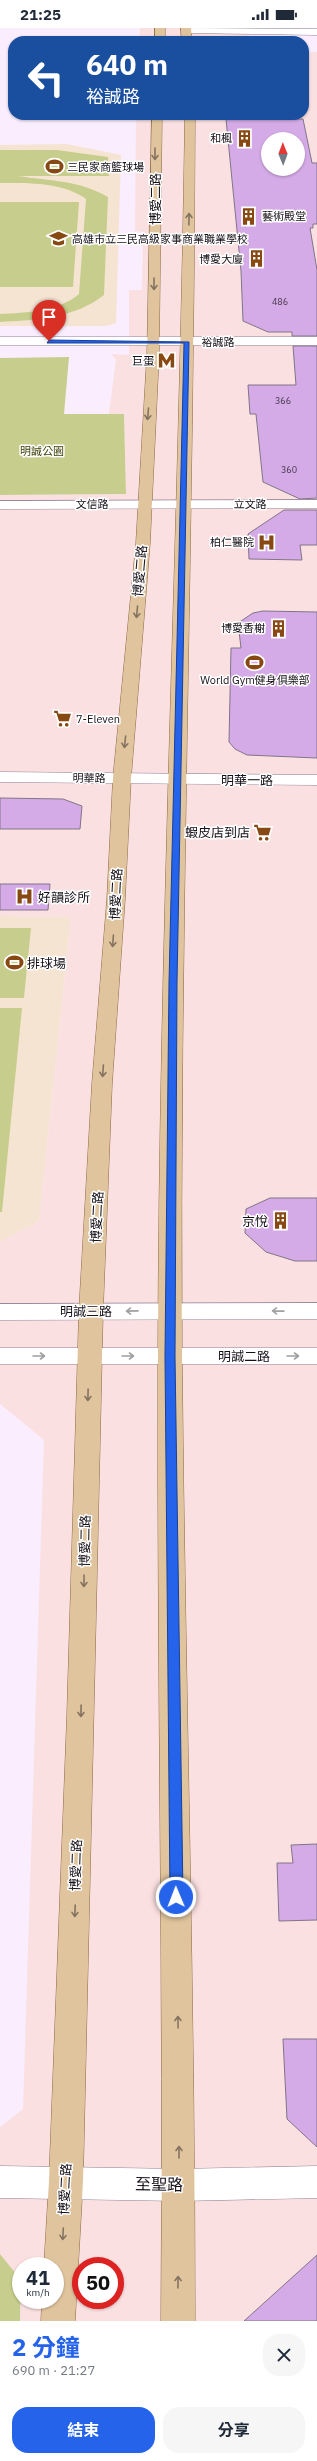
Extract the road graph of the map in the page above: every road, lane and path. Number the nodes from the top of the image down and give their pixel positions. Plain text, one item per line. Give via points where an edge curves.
1 (186, 29) edge
2 (317, 32) edge
3 (157, 120) edge
4 (190, 120) edge
5 (0, 341) edge
6 (317, 341) edge
7 (154, 342) junction
8 (187, 342) junction
9 (183, 503) junction
10 (0, 504) edge
11 (144, 504) junction
12 (317, 504) edge
13 (0, 777) edge
14 (122, 778) junction
15 (177, 779) junction
16 (317, 780) edge
17 (171, 1310) junction
18 (91, 1311) junction
19 (317, 1311) edge
20 (0, 1312) edge
21 (0, 1356) edge
22 (89, 1356) junction
23 (170, 1356) junction
24 (317, 1356) edge
25 (66, 2181) junction
26 (0, 2182) edge
27 (317, 2182) edge
28 (180, 2185) junction
29 (58, 2321) edge
30 (178, 2321) edge

1 - 2 street
3 -> 7 main road, 博愛二路
8 -> 4 main road
5 - 7 street, 裕誠路
6 - 8 street, 裕誠路
7 - 8 street, 裕誠路
7 -> 11 main road, 博愛二路
8 - 9 main road
9 - 11 street, 文信路
9 - 12 street, 立文路
9 - 15 main road
10 - 11 street, 文信路
11 -> 14 main road, 博愛二路 via 143,543
13 - 14 street, 明華路
14 - 15 street, 明華路
14 -> 18 main road, 博愛二路 via 102,1084
15 - 16 street, 明華一路
15 - 17 main road
17 -> 18 street, 明誠三路
19 -> 17 street
17 - 23 main road
18 - 20 street, 明誠三路
18 - 22 main road, 博愛二路
21 -> 22 street
22 -> 23 street
22 -> 25 main road, 博愛二路 via 81,1723
23 -> 24 street, 明誠二路
28 -> 23 main road
25 - 26 street, 至聖路
25 - 28 street, 至聖路
25 -> 29 main road, 博愛二路
27 - 28 street, 至聖路
30 -> 28 main road

